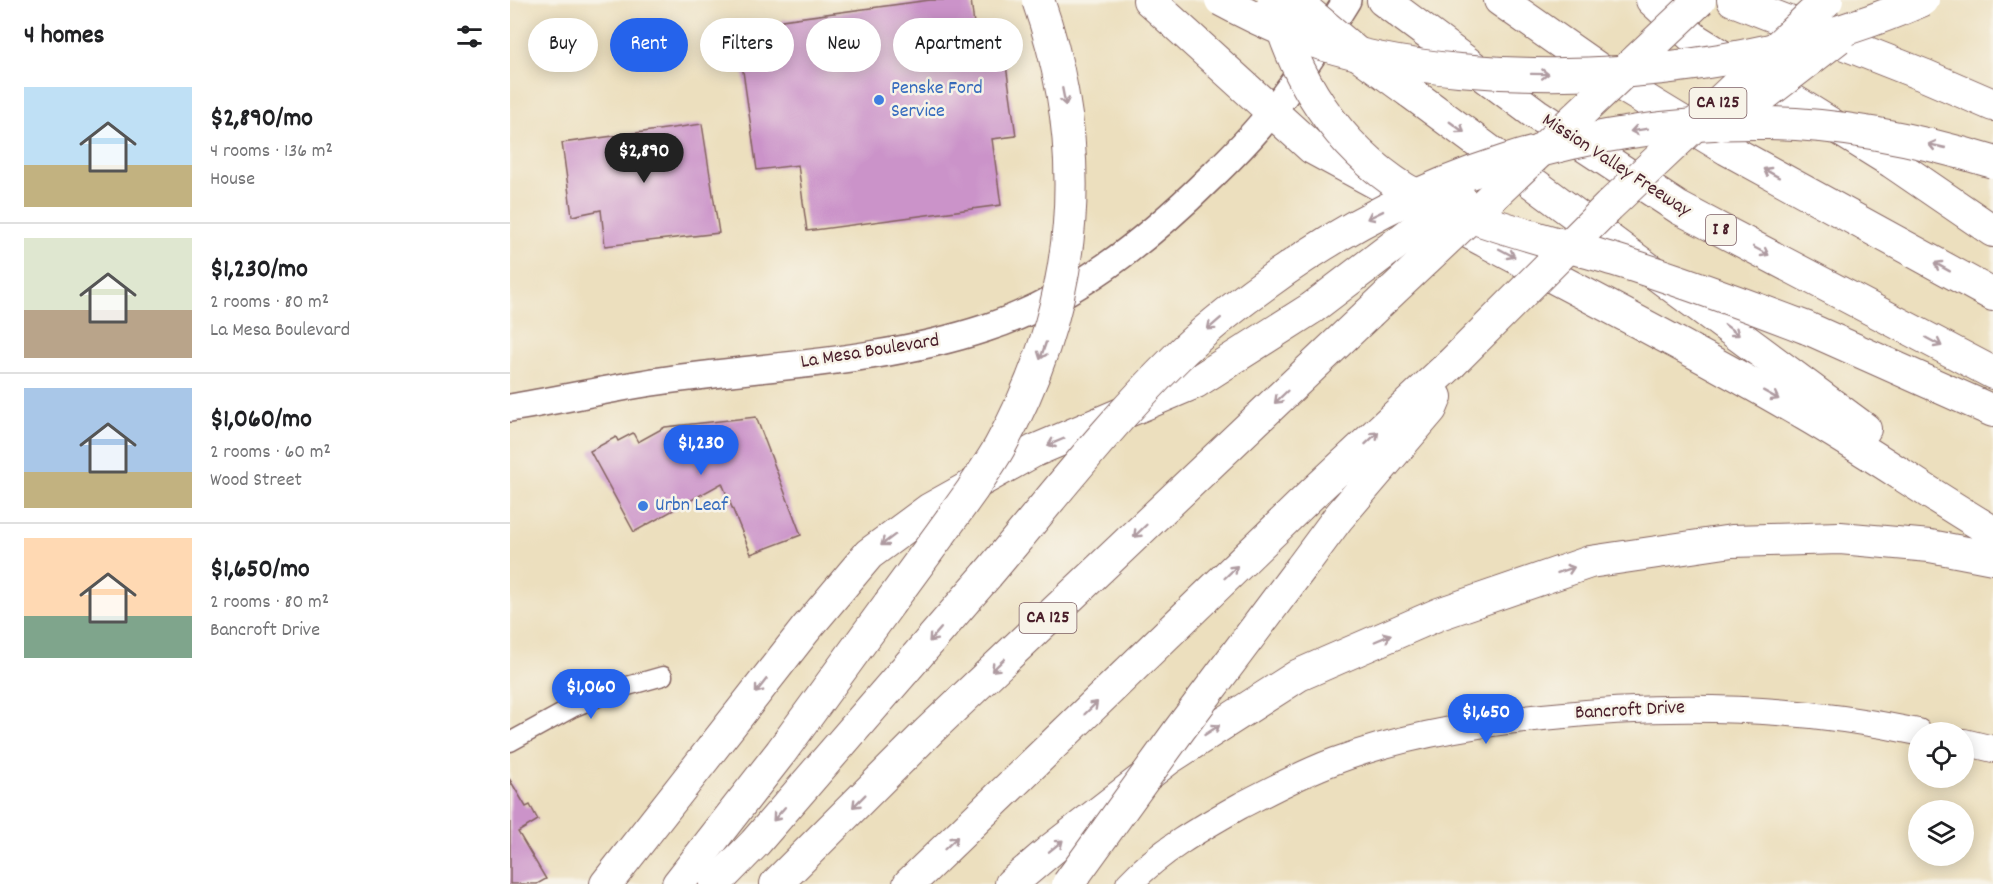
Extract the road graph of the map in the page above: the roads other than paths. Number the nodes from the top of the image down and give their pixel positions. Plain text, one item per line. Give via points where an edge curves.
1 (1038, 0) edge
2 (1149, 0) edge
3 (1221, 0) edge
4 (1274, 0) edge
5 (1294, 0) edge
6 (1347, 0) edge
7 (1383, 0) edge
8 (1500, 0) edge
9 (1652, 0) edge
10 (1700, 0) edge
11 (1827, 0) edge
12 (1886, 0) edge
13 (1923, 0) edge
14 (1738, 3) edge
15 (1926, 76) junction
16 (1993, 92) edge
17 (1993, 105) edge
18 (1272, 112) junction
19 (1575, 120) junction
20 (1993, 162) edge
21 (1609, 206) junction
22 (1993, 231) edge
23 (1993, 295) edge
24 (1451, 364) junction
25 (1993, 373) edge
26 (510, 408) edge
27 (1993, 411) edge
28 (1993, 526) edge
29 (1993, 531) edge
30 (1993, 558) edge
31 (663, 676) dead end
32 (1908, 730) edge
33 (510, 742) edge
34 (1974, 744) edge
35 (1993, 749) edge
36 (606, 884) edge
37 (678, 884) edge
38 (715, 884) edge
39 (776, 884) edge
40 (909, 884) edge
41 (1011, 884) edge
42 (1068, 884) edge
43 (1129, 884) edge

1 -> 37 highway, bridge via 1065,101 1071,154 1071,212 1061,290 1038,368 998,450 781,752
2 - 18 highway
3 -> 13 highway, bridge via 1304,38 1414,66 1496,73 1585,74 1681,67 1754,54 1851,27
4 - 27 highway, bridge via 1298,70 1316,101 1342,135 1406,189 1483,222 1618,261 1807,328
5 -> 28 highway, bridge via 1358,54
6 - 18 main road, La Mesa Boulevard
7 -> 25 highway, Mission Valley Freeway / I 8 via 1536,114 1680,208
23 -> 8 highway via 1727,149 1623,86
9 - 22 highway via 1696,40 1892,162
10 - 19 highway, CA 125, bridge
11 - 21 highway, CA 125, bridge
12 - 21 highway, bridge via 1764,96
14 - 15 highway
15 - 16 highway
15 - 17 highway
18 - 26 main road, La Mesa Boulevard via 1183,205 1128,251 1035,309 987,328 928,346 868,357 661,381
18 -> 29 highway via 1312,148 1764,391
19 -> 36 highway, bridge via 1465,192 1312,309 1196,382 1034,451 930,509 869,554
19 -> 39 highway, CA 125, bridge via 929,731
20 -> 38 highway, bridge via 1943,147 1824,126 1704,124 1649,129 1590,139 1488,165 1431,187 1353,226 1233,307 1177,357 755,843
21 - 24 highway, CA 125, bridge
40 -> 24 highway, CA 125
24 - 42 highway, bridge via 1431,409 1338,518
41 -> 30 highway via 1168,759 1299,675 1439,614 1590,562 1732,541 1840,538 1930,546
31 - 33 street via 572,708
32 - 43 street, Bancroft Drive via 1867,721 1690,707 1605,710 1444,730 1334,761 1273,789 1205,825 1145,867
34 - 35 street

